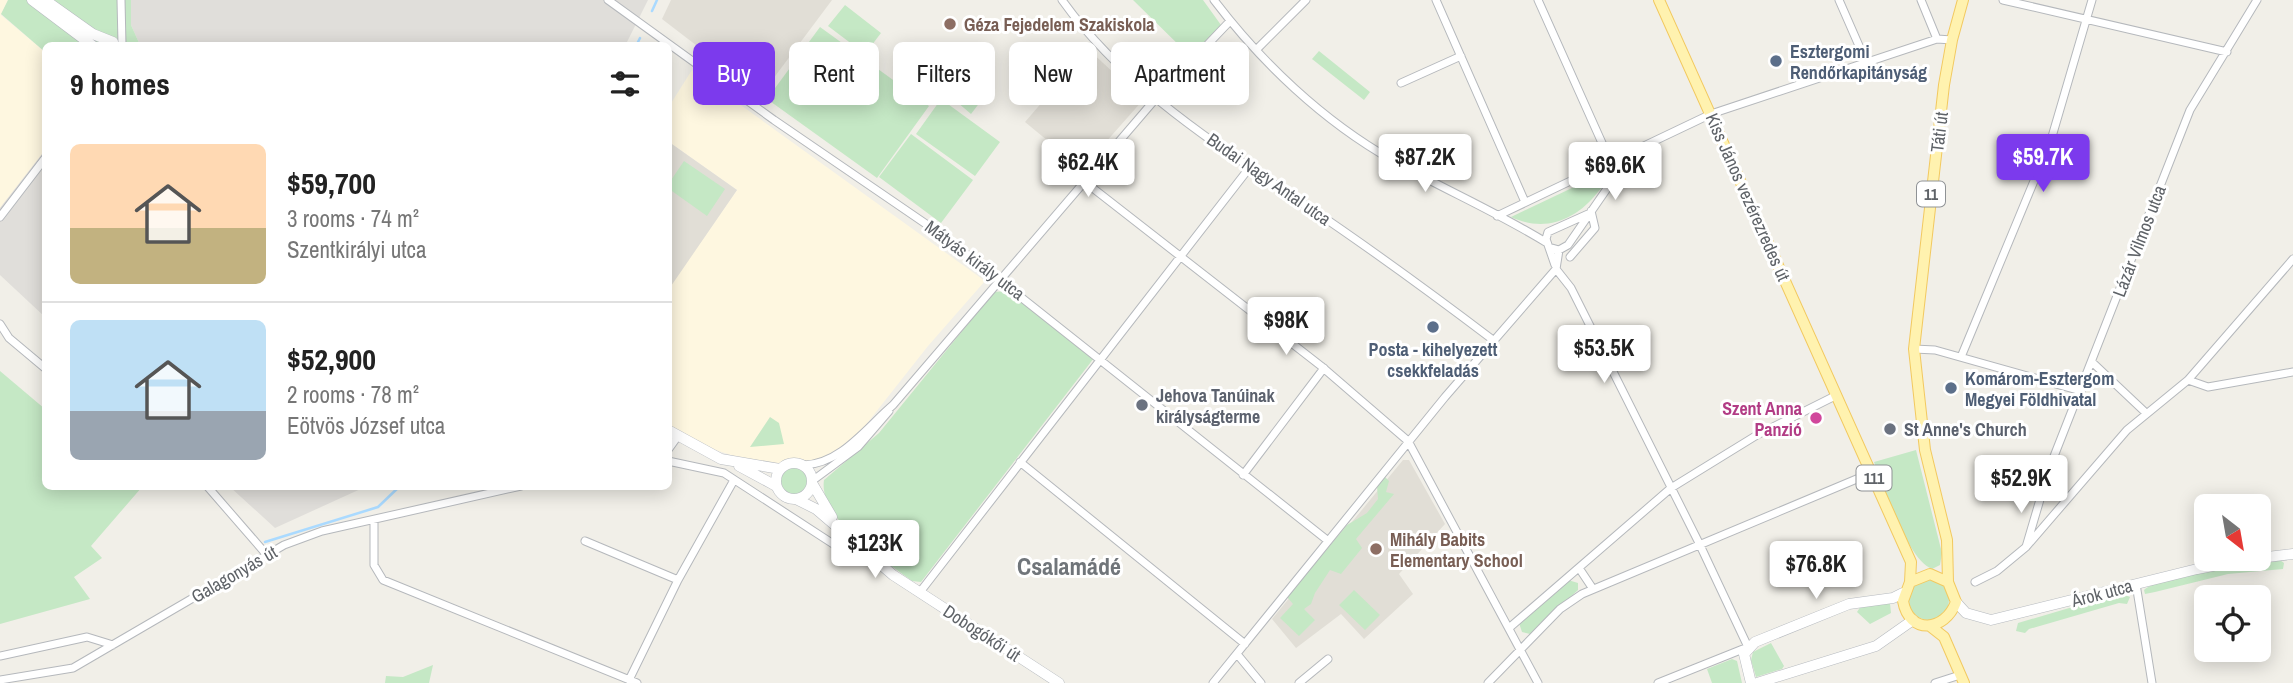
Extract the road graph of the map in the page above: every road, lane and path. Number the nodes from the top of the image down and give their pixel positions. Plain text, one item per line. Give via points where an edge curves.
1 (32, 0) edge
2 (44, 0) edge
3 (121, 0) edge
4 (608, 0) edge
5 (1062, 0) edge
6 (1214, 0) edge
7 (1306, 0) edge
8 (1436, 0) edge
9 (1538, 0) edge
10 (1659, 0) edge
11 (1839, 0) edge
12 (1921, 0) edge
13 (1964, 0) edge
14 (2003, 0) edge
15 (2092, 0) edge
16 (2257, 0) edge
17 (2087, 17) junction
18 (1230, 21) junction
19 (1937, 39) junction
20 (1952, 40) junction
21 (88, 42) edge
22 (111, 42) edge
23 (116, 42) edge
24 (666, 42) edge
25 (1210, 42) edge
26 (672, 46) edge
27 (1256, 49) junction
28 (2227, 52) junction
29 (1461, 55) junction
30 (1111, 56) edge
31 (1867, 64) junction
32 (1401, 83) dead end
33 (1151, 105) edge
34 (1161, 105) edge
35 (1711, 114) junction
36 (1641, 148) junction
37 (42, 162) edge
38 (1611, 163) junction
39 (1250, 167) junction
40 (1084, 182) junction
41 (1525, 202) junction
42 (1590, 212) junction
43 (1497, 216) junction
44 (0, 217) edge
45 (1558, 226) junction
46 (1523, 228) junction
47 (1548, 232) junction
48 (1571, 238) junction
49 (1553, 247) junction
50 (1179, 254) junction
51 (1570, 257) dead end
52 (2293, 259) edge
53 (1556, 269) junction
54 (1000, 279) junction
55 (0, 324) edge
56 (1493, 340) junction
57 (1913, 349) junction
58 (1961, 357) junction
59 (1100, 359) junction
60 (2093, 363) junction
61 (42, 366) edge
62 (1324, 368) junction
63 (2293, 372) edge
64 (2188, 380) junction
65 (2081, 391) junction
66 (1837, 395) junction
67 (893, 405) junction
68 (2146, 413) junction
69 (673, 433) edge
70 (1408, 441) junction
71 (672, 462) edge
72 (1020, 462) junction
73 (733, 463) junction
74 (804, 466) junction
75 (780, 469) junction
76 (1871, 473) junction
77 (1243, 475) junction
78 (734, 480) junction
79 (812, 482) junction
80 (776, 486) junction
81 (1671, 488) junction
82 (210, 490) edge
83 (504, 490) edge
84 (796, 499) junction
85 (373, 520) junction
86 (840, 529) junction
87 (1327, 540) junction
88 (585, 541) dead end
89 (1699, 543) junction
90 (2026, 547) junction
91 (844, 551) dead end
92 (265, 554) junction
93 (2293, 554) edge
94 (2272, 556) edge
95 (1911, 562) junction
96 (1948, 566) junction
97 (1580, 568) junction
98 (2194, 571) edge
99 (1933, 574) junction
100 (678, 580) junction
101 (1910, 582) junction
102 (1948, 582) junction
103 (1975, 582) dead end
104 (2136, 584) junction
105 (1593, 589) junction
106 (920, 592) junction
107 (1903, 593) junction
108 (1956, 602) junction
109 (1966, 613) junction
110 (1947, 619) junction
111 (1913, 620) junction
112 (1930, 626) junction
113 (1509, 628) junction
114 (1944, 637) junction
115 (1245, 644) junction
116 (113, 645) junction
117 (1521, 647) junction
118 (1748, 647) junction
119 (1237, 654) junction
120 (0, 656) edge
121 (1328, 659) dead end
122 (1962, 679) edge
123 (0, 680) edge
124 (629, 680) junction
125 (638, 683) edge
126 (1059, 683) edge
127 (1213, 683) edge
128 (1261, 683) edge
129 (1299, 683) edge
130 (1488, 683) edge
131 (1538, 683) edge
132 (1658, 683) edge
133 (1751, 683) edge
134 (1757, 683) edge
135 (1935, 683) edge
136 (2152, 683) edge

1 - 21 main road
2 - 22 main road
3 - 23 street
4 - 24 street, Mátyás király utca
5 - 30 street, Budai Nagy Antal utca
6 - 18 street
7 - 27 street
8 - 29 street
9 - 38 street
10 - 35 main road, Kiss János vezérezredes út / 111
11 - 31 street
12 - 19 street
13 - 20 main road, Táti út / 11
14 - 17 street
15 - 17 street
16 - 28 street, Lázár Vilmos utca
17 - 28 street
17 - 58 street via 2051,140
18 - 25 street
18 - 27 street
19 - 20 street
19 - 31 street
20 - 57 main road, Táti út / 11
26 - 54 street, Mátyás király utca
27 - 43 street via 1368,146
28 - 60 street, Lázár Vilmos utca via 2190,110
29 - 32 street
29 - 41 street
31 - 35 street
33 - 40 street
34 - 39 street, Budai Nagy Antal utca
35 - 36 street
35 - 66 main road, Kiss János vezérezredes út / 111
36 - 38 street
36 - 42 street
37 - 44 street
38 - 41 street
39 - 50 street
39 - 56 street, Budai Nagy Antal utca
40 - 50 street
40 - 54 street
41 - 43 street
42 - 45 street
42 - 48 street
42 - 51 street via 1595,228
43 - 46 street
45 - 47 street
45 - 48 street via 1566,228
46 - 47 street
46 - 49 street
47 - 49 street
48 - 49 street via 1569,245
49 - 53 street
50 - 59 street
50 - 62 street
52 - 64 street
53 - 56 street
53 - 81 street via 1571,288
54 - 59 street, Mátyás király utca
54 - 67 street
55 - 61 street via 9,338
56 - 70 street
57 - 58 street
57 - 96 main road, 11 via 1925,450 1947,540
58 - 65 street
59 - 72 street
59 - 77 street, Mátyás király utca
60 - 65 street, Lázár Vilmos utca
60 - 68 street
62 - 70 street
62 - 77 street
63 - 64 street via 2208,387
64 - 68 street
65 - 90 street, Lázár Vilmos utca
66 - 76 main road, 111
66 - 81 street via 1757,435
67 - 74 street via 840,452
67 - 79 street via 872,434
68 - 90 street
69 - 73 main road
70 - 87 street
70 - 113 street
71 - 78 street via 716,470
72 - 106 street
72 - 115 street
73 - 75 main road
73 - 80 main road
74 - 75 main road via 791,463
74 - 79 main road
75 - 80 main road
76 - 89 street
76 - 95 main road, 111
77 - 87 street, Mátyás király utca
78 - 91 street
78 - 100 street
79 - 84 main road
79 - 86 main road, Dobogókői út
80 - 84 main road via 783,496
81 - 89 street
81 - 97 street
82 - 92 street
83 - 85 street, Galagonyás út
84 - 86 main road, Dobogókői út
85 - 92 street, Galagonyás út via 323,531
85 - 124 street via 374,565 383,580
86 - 106 main road, Dobogókői út via 872,559
87 - 115 street
88 - 100 street
89 - 105 street
89 - 118 street
90 - 103 street
92 - 116 street, Galagonyás út
93 - 94 main road
95 - 99 main road
95 - 101 main road, 111
96 - 99 main road
96 - 102 main road, 11
97 - 105 street
97 - 113 street
98 - 104 main road, Árok utca
99 - 101 main road
99 - 102 main road
100 - 124 street
101 - 107 main road
102 - 108 main road, 11
104 - 109 main road, Árok utca via 1991,620
104 - 136 street
105 - 117 street via 1560,609
106 - 126 main road, Dobogókői út
107 - 111 main road via 1904,608
107 - 118 main road via 1849,604
108 - 109 main road
108 - 110 main road
109 - 110 main road
110 - 112 main road
110 - 114 main road
111 - 112 main road
111 - 134 main road via 1876,646
112 - 114 main road
113 - 117 street
114 - 122 main road
115 - 119 street
116 - 120 street via 87,637
116 - 123 street, Galagonyás út via 73,668
117 - 130 street
117 - 131 street
118 - 132 street
118 - 133 main road via 1745,661
119 - 127 street
119 - 128 street
121 - 129 street
122 - 135 street
124 - 125 street

